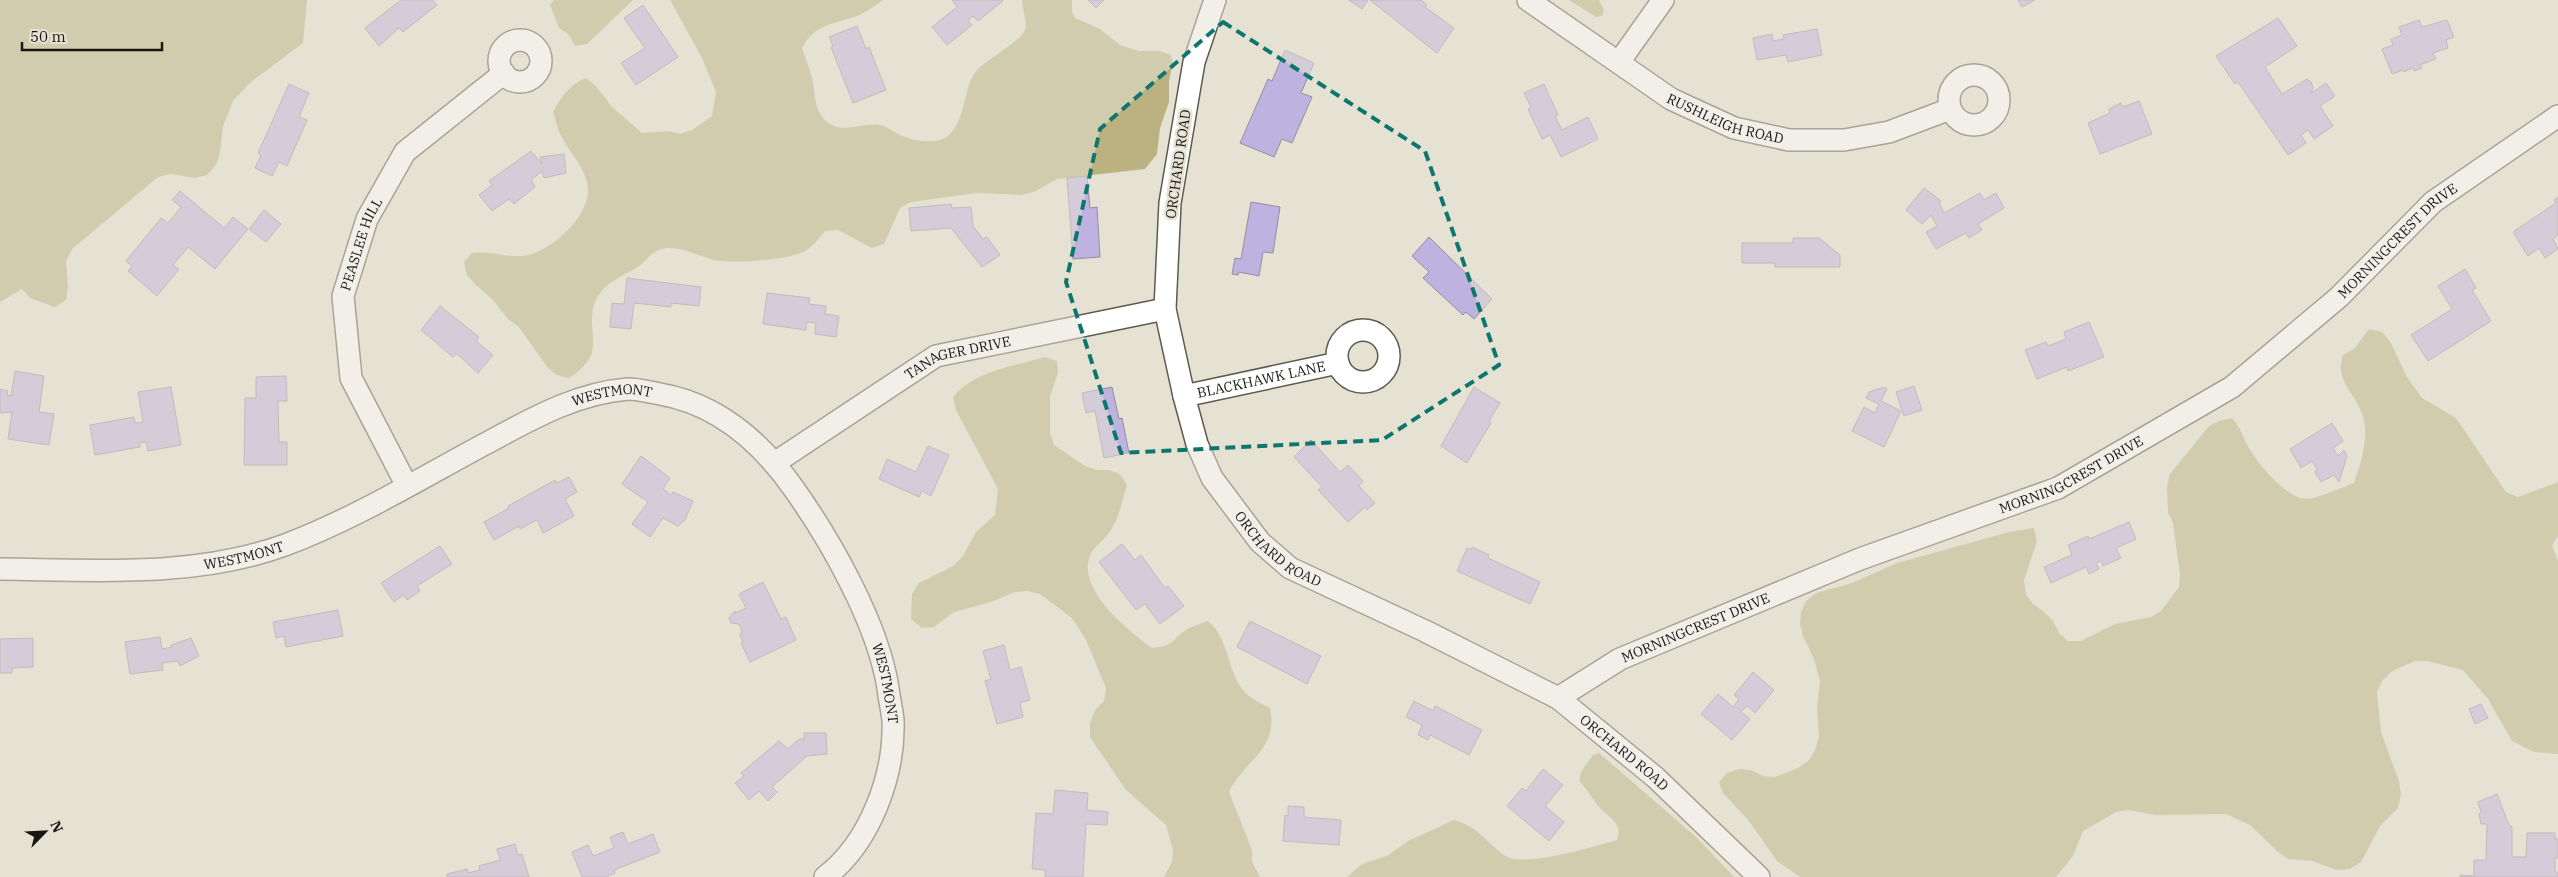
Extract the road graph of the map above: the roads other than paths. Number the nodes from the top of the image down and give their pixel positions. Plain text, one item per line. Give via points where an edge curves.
1 (1215, 0) edge
2 (1528, 0) edge
3 (1664, 0) edge
4 (1619, 62) junction
5 (504, 73) dead end
6 (1950, 109) dead end
7 (2558, 116) edge
8 (1165, 310) junction
9 (1338, 364) dead end
10 (1184, 396) junction
11 (776, 462) junction
12 (407, 486) junction
13 (0, 569) edge
14 (1558, 698) junction
15 (825, 877) edge
16 (1759, 877) edge

1 - 8 street, ORCHARD ROAD via 1194,62 1173,183
2 - 4 street, RUSHLEIGH ROAD
3 - 4 street
4 - 6 street, RUSHLEIGH ROAD via 1671,99 1734,128 1789,140 1844,140 1889,132
5 - 12 street, PEASLEE HILL via 405,152 367,219 343,296 351,378
7 - 14 street, MORNINGCREST DRIVE via 2433,202 2339,296 2232,387 2058,488 1860,559 1620,659
8 - 10 street, ORCHARD ROAD
8 - 11 street, TANAGER DRIVE via 936,356
9 - 10 street, BLACKHAWK LANE
10 - 14 street, ORCHARD ROAD via 1197,444 1212,478 1260,542 1290,568
11 - 12 street, WESTMONT via 736,424 706,408 675,396 632,389 598,394 543,413
11 - 15 street, WESTMONT via 823,529 871,627 886,675 893,721 890,762 879,800 851,851
12 - 13 street, WESTMONT via 340,522 282,546 211,563 131,570
14 - 16 street, ORCHARD ROAD via 1656,777

